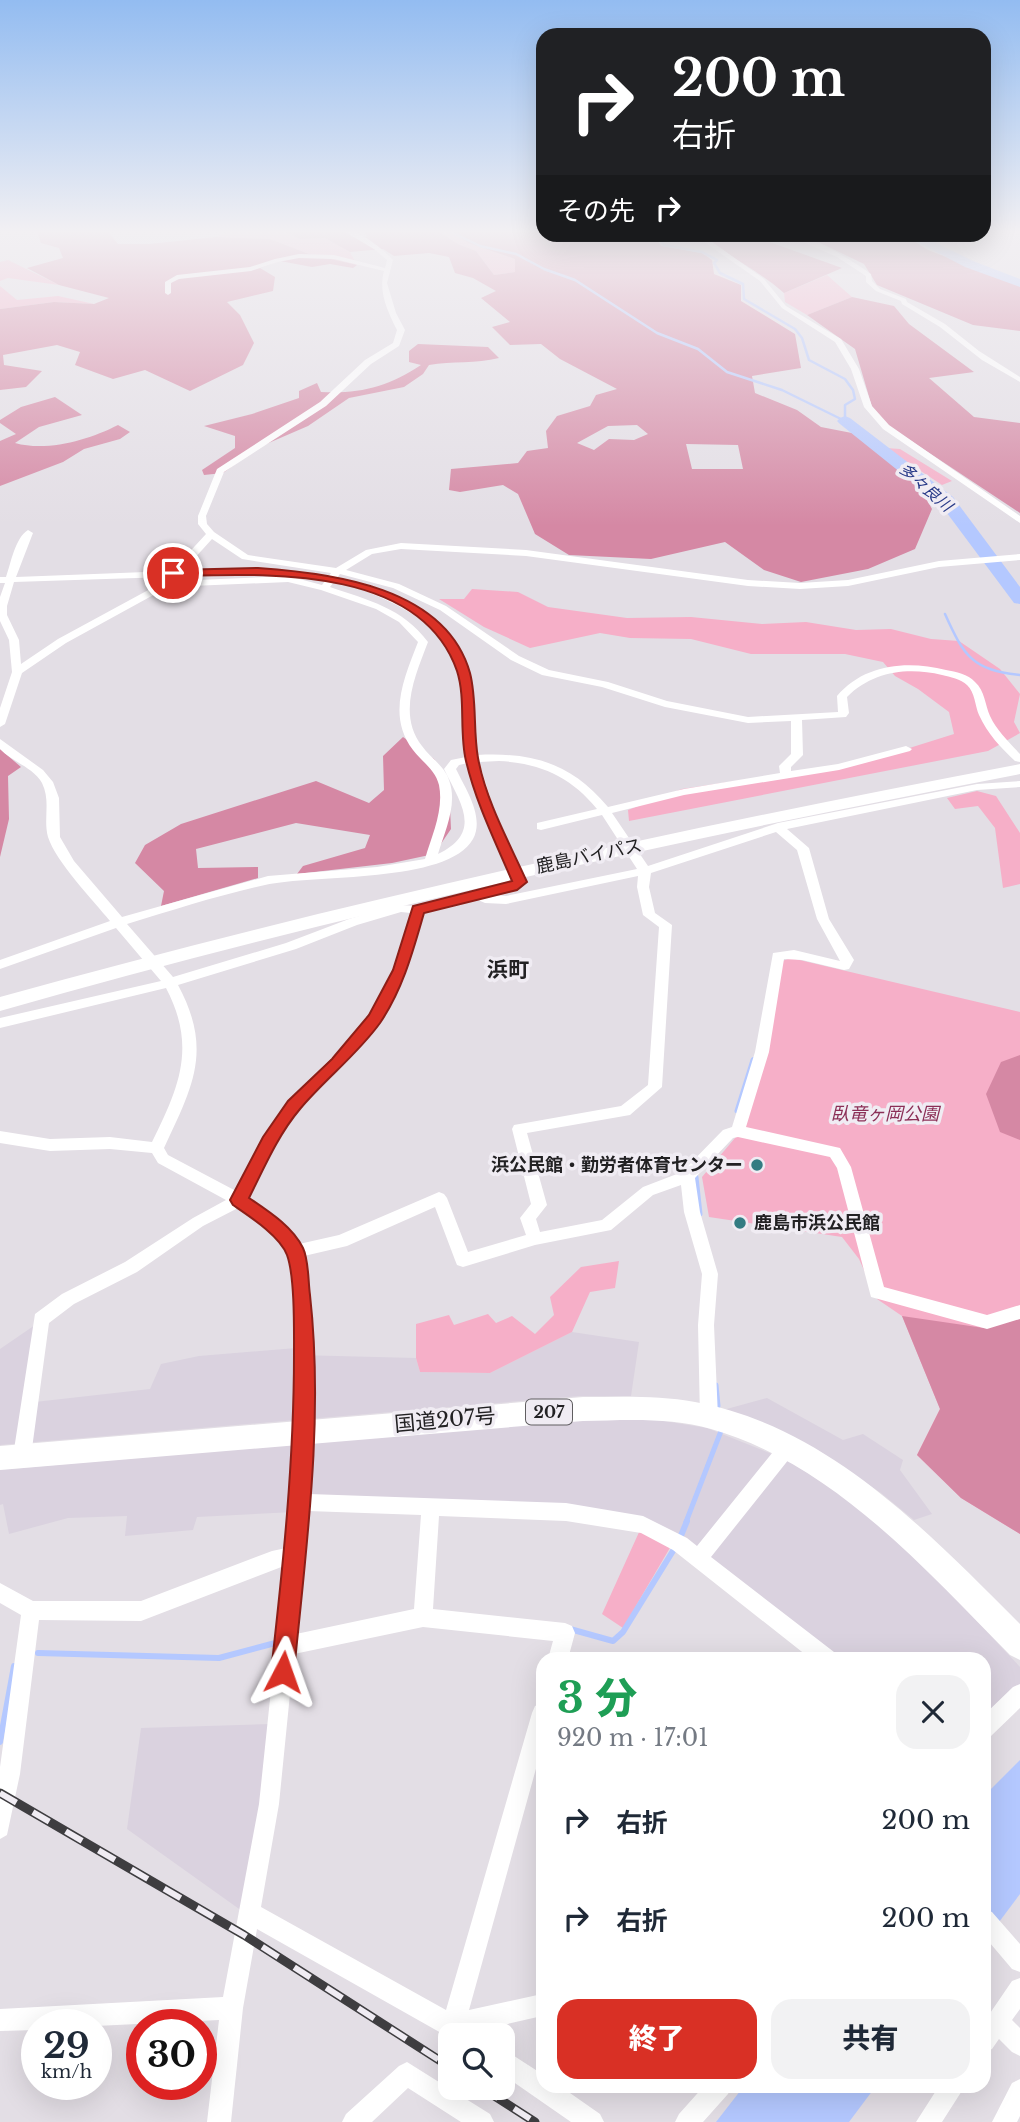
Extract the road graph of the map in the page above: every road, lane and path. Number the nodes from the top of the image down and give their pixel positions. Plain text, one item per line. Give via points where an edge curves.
1 (400, 328) edge
2 (817, 328) edge
3 (946, 328) edge
4 (1020, 380) edge
5 (1020, 520) edge
6 (28, 533) dead end
7 (211, 534) junction
8 (1020, 557) edge
9 (332, 579) junction
10 (0, 580) edge
11 (12, 580) junction
12 (168, 582) junction
13 (18, 672) junction
14 (796, 717) junction
15 (0, 724) edge
16 (0, 742) edge
17 (906, 749) dead end
18 (472, 759) junction
19 (1020, 762) edge
20 (786, 777) junction
21 (1020, 784) edge
22 (608, 815) junction
23 (541, 826) dead end
24 (778, 827) junction
25 (430, 861) junction
26 (514, 865) junction
27 (643, 868) junction
28 (481, 895) junction
29 (418, 910) junction
30 (123, 926) junction
31 (0, 965) edge
32 (167, 980) junction
33 (0, 990) edge
34 (0, 1004) edge
35 (0, 1023) edge
36 (738, 1131) junction
37 (0, 1137) edge
38 (156, 1148) junction
39 (687, 1176) junction
40 (239, 1200) junction
41 (535, 1239) junction
42 (296, 1251) junction
43 (1020, 1312) edge
44 (709, 1417) junction
45 (304, 1432) junction
46 (788, 1447) junction
47 (11, 1457) edge
48 (300, 1502) junction
49 (431, 1507) junction
50 (294, 1555) junction
51 (699, 1558) junction
52 (0, 1592) edge
53 (32, 1610) junction
54 (424, 1612) junction
55 (285, 1640) junction
56 (1020, 1645) edge
57 (560, 1652) edge
58 (818, 1652) edge
59 (1020, 1694) edge
60 (991, 1722) edge
61 (536, 1736) edge
62 (0, 1828) edge
63 (248, 1912) junction
64 (991, 1928) edge
65 (1020, 1961) edge
66 (1020, 1989) edge
67 (536, 2007) edge
68 (232, 2008) junction
69 (0, 2020) edge
70 (997, 2021) junction
71 (447, 2023) edge
72 (462, 2023) edge
73 (483, 2023) edge
74 (991, 2030) edge
75 (1020, 2044) edge
76 (515, 2069) edge
77 (536, 2083) edge
78 (1020, 2091) edge
79 (550, 2093) edge
80 (714, 2093) edge
81 (948, 2093) edge
82 (219, 2122) edge
83 (354, 2122) edge
84 (482, 2122) edge
85 (592, 2122) edge
86 (687, 2122) edge
87 (928, 2122) edge
88 (1004, 2122) edge

1 - 7 street via 396,344 368,362 323,404 220,471 202,516
2 - 5 street via 838,341 855,369 868,407 886,427
3 - 4 street via 986,361
6 - 11 street
7 - 9 street via 246,557
7 - 12 street
8 - 9 street via 800,586 526,553 418,545 369,552
9 - 11 street via 226,571
9 - 12 street
9 - 14 street via 396,586 443,608 546,673 748,720
9 - 18 street via 389,596 422,615 450,643 464,673
9 - 25 street via 411,625 423,642 404,693 403,710 415,746 444,782 445,810
10 - 11 street
11 - 13 street via 2,615 15,640
12 - 13 street via 62,641
13 - 15 street
14 - 19 street via 842,715 842,696 851,685 887,670 935,669 972,684 987,721
14 - 20 street via 797,755 785,766
16 - 30 street via 47,782 53,799 54,837 69,863
17 - 20 street
18 - 22 street via 513,758 548,765 577,779
18 - 25 street via 455,762 450,769 469,816 468,838 459,849
18 - 26 street
19 - 26 highway, 鹿島バイパス
20 - 22 street via 684,792
21 - 24 street via 977,787
22 - 23 street
22 - 27 street
24 - 27 street
24 - 36 street via 803,848 823,919 847,960 844,966 786,953 778,956 762,1052
25 - 30 street via 269,880
26 - 28 street via 517,885
26 - 33 highway, 鹿島バイパス via 240,923
26 - 34 highway, 鹿島バイパス
27 - 28 street via 506,901
27 - 41 street via 649,915 667,925 655,1087 625,1111 519,1129 539,1205 528,1218
28 - 29 street
29 - 32 street via 401,908 292,946
29 - 40 street via 400,970 375,1019 293,1105
30 - 31 street via 47,945
30 - 32 street
32 - 35 street
32 - 38 street via 183,1003 191,1034 191,1068
36 - 39 street via 728,1134
36 - 43 street via 835,1152 844,1167 877,1292 987,1322
37 - 38 street via 50,1145 110,1143
38 - 40 street via 163,1159
39 - 41 street via 648,1191 606,1226
39 - 44 street via 710,1274 706,1325
40 - 42 street via 271,1223
40 - 47 street via 131,1267 68,1298 41,1319
41 - 42 street via 463,1260 439,1198 341,1241
42 - 45 street via 303,1319
44 - 45 highway, 国道207号 / 207 via 650,1408 583,1409
44 - 46 highway, 国道207号 / 207
45 - 47 highway, 国道207号 / 207
45 - 48 street
46 - 51 street
46 - 56 highway, 国道207号 / 207 via 866,1498
48 - 49 street
48 - 50 street
49 - 51 street via 612,1518 643,1525
49 - 54 street
50 - 53 street via 141,1611
50 - 55 street
51 - 58 street
52 - 53 street
53 - 62 street
54 - 55 street
54 - 57 street via 565,1633
55 - 63 street via 269,1804
59 - 60 street
61 - 72 street
63 - 68 street
63 - 71 street
64 - 65 street
66 - 70 street
67 - 73 street
68 - 69 street
68 - 82 street
70 - 74 street
70 - 75 street
76 - 77 street
78 - 88 street
79 - 85 street
80 - 86 street
81 - 87 street
83 - 84 street via 407,2074

